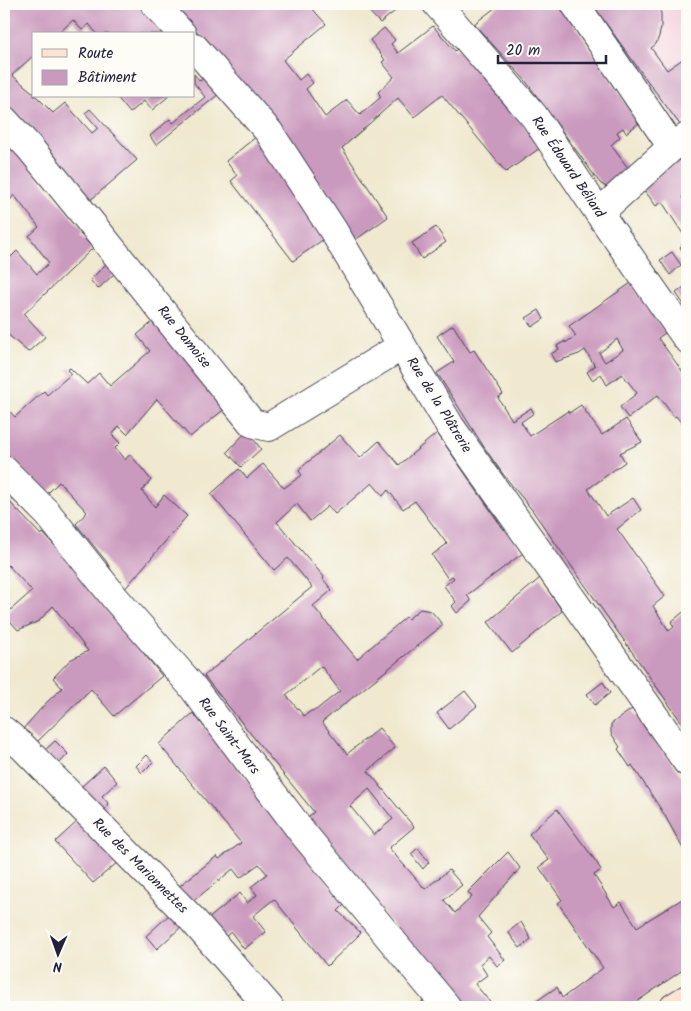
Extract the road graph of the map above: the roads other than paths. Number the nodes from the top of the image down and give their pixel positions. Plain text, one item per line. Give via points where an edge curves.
1 (156, 4) edge
2 (437, 4) edge
3 (575, 4) edge
4 (180, 32) edge
5 (195, 47) edge
6 (4, 120) edge
7 (680, 142) edge
8 (599, 213) junction
9 (687, 339) edge
10 (402, 346) junction
11 (4, 470) edge
12 (4, 730) edge
13 (687, 762) edge
14 (687, 999) edge
15 (270, 1007) edge
16 (447, 1007) edge
17 (674, 1007) edge

1 - 4 street
2 - 8 street, Rue Édouard Béliard via 534,116
3 - 7 street
5 - 10 street, Rue de la Plâtrerie via 269,132 333,230
6 - 10 street, Rue Damoise via 252,422 269,427
7 - 8 street
8 - 9 street, Rue Édouard Béliard
10 - 13 street, Rue de la Plâtrerie via 450,426
11 - 16 street, Rue Saint-Mars via 48,514 191,686 302,832
12 - 15 street, Rue des Marionnettes via 191,918
14 - 17 main road

